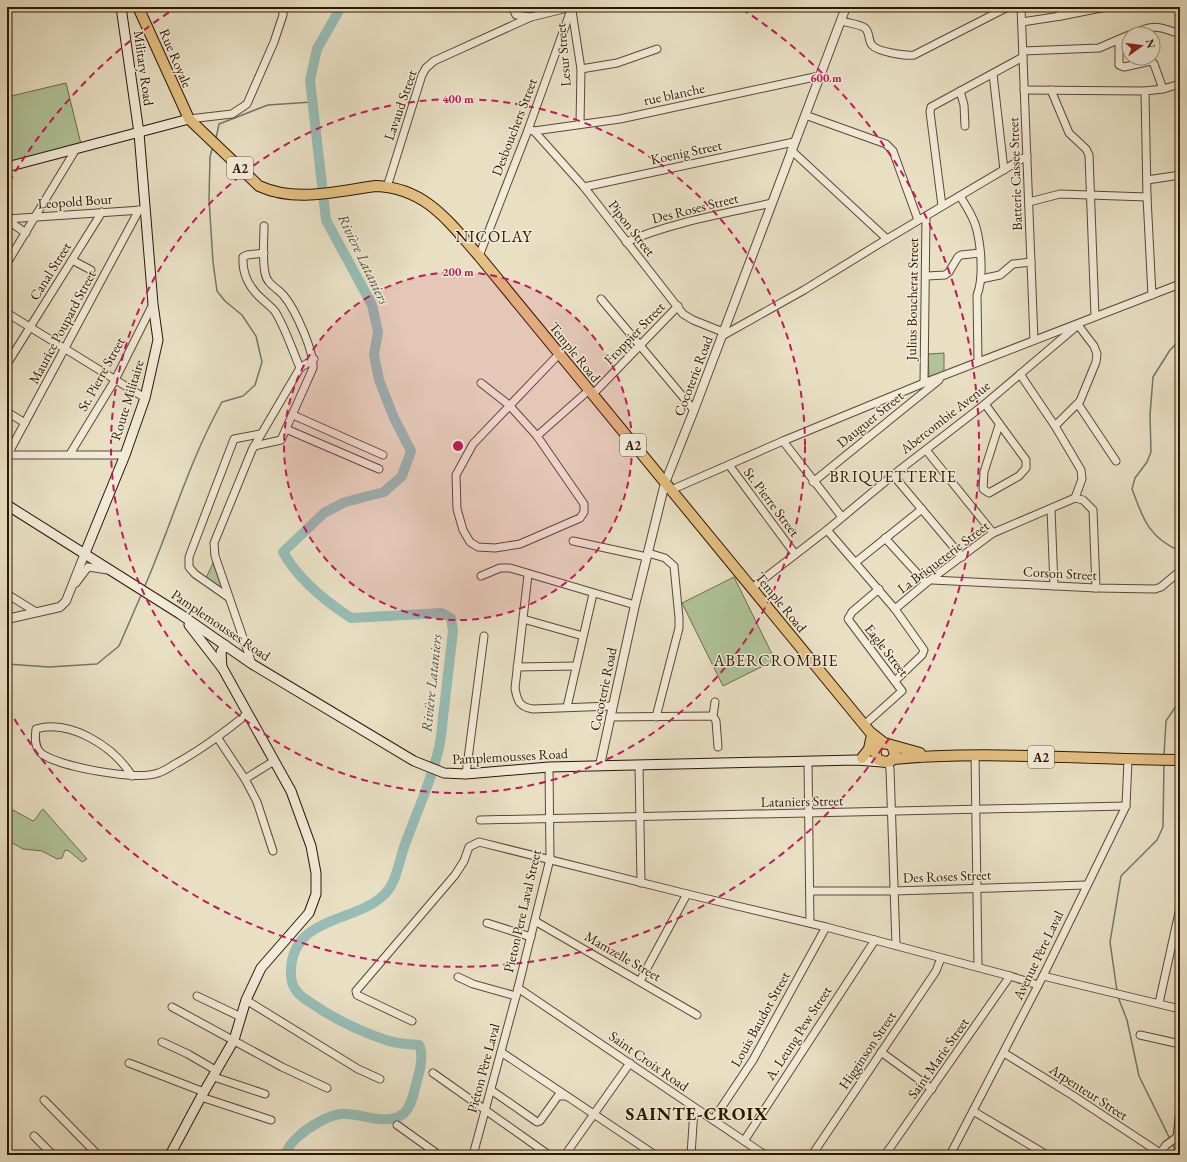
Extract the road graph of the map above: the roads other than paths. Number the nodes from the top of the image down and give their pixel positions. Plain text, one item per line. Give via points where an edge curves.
1 (121, 7) edge
2 (138, 7) edge
3 (283, 7) edge
4 (512, 7) edge
5 (846, 7) edge
6 (1008, 7) edge
7 (1021, 7) edge
8 (1060, 7) edge
9 (1106, 7) edge
10 (572, 8) edge
11 (1061, 16) junction
12 (531, 17) junction
13 (841, 21) junction
14 (1022, 22) junction
15 (1161, 27) edge
16 (1174, 32) dead end
17 (1119, 40) joint
18 (657, 49) dead end
19 (1023, 54) junction
20 (581, 69) junction
21 (993, 74) junction
22 (819, 76) junction
23 (1180, 84) edge
24 (1163, 89) junction
25 (1024, 90) junction
26 (1051, 90) junction
27 (960, 91) junction
28 (1145, 91) junction
29 (805, 115) junction
30 (189, 119) junction
31 (580, 124) junction
32 (965, 126) dead end
33 (531, 130) junction
34 (139, 133) junction
35 (793, 146) junction
36 (76, 149) junction
37 (1027, 156) junction
38 (7, 167) edge
39 (1004, 170) junction
40 (1180, 175) edge
41 (1147, 180) junction
42 (387, 187) junction
43 (584, 187) junction
44 (1090, 195) junction
45 (960, 196) junction
46 (1147, 197) junction
47 (1029, 202) junction
48 (772, 203) junction
49 (942, 206) junction
50 (142, 210) junction
51 (102, 212) junction
52 (36, 216) junction
53 (926, 216) junction
54 (7, 219) edge
55 (918, 220) junction
56 (264, 226) dead end
57 (26, 233) junction
58 (886, 239) junction
59 (626, 242) junction
60 (980, 253) junction
61 (264, 254) junction
62 (479, 256) junction
63 (72, 260) junction
64 (1031, 262) junction
65 (7, 263) edge
66 (91, 270) dead end
67 (927, 276) junction
68 (982, 279) junction
69 (1180, 284) edge
70 (1152, 295) junction
71 (601, 299) dead end
72 (153, 304) junction
73 (678, 306) junction
74 (7, 313) edge
75 (1095, 316) junction
76 (1078, 325) junction
77 (30, 327) junction
78 (723, 334) junction
79 (1034, 340) junction
80 (640, 346) junction
81 (64, 349) junction
82 (558, 354) junction
83 (314, 359) junction
84 (978, 362) junction
85 (7, 364) edge
86 (300, 368) junction
87 (1020, 374) junction
88 (943, 377) junction
89 (115, 380) junction
90 (481, 383) dead end
91 (924, 383) junction
92 (590, 393) junction
93 (145, 398) junction
94 (984, 404) junction
95 (1078, 404) junction
96 (509, 405) junction
97 (694, 410) junction
98 (7, 412) edge
99 (293, 415) junction
100 (25, 423) junction
101 (999, 425) junction
102 (1055, 426) junction
103 (286, 429) junction
104 (260, 434) junction
105 (537, 436) junction
106 (783, 442) junction
107 (254, 446) junction
108 (926, 450) junction
109 (70, 454) junction
110 (7, 455) edge
111 (125, 455) junction
112 (383, 455) dead end
113 (1116, 461) dead end
114 (728, 465) junction
115 (379, 469) dead end
116 (893, 475) junction
117 (812, 482) junction
118 (668, 486) junction
119 (1075, 498) junction
120 (8, 508) edge
121 (922, 509) junction
122 (1051, 509) junction
123 (842, 517) junction
124 (827, 530) junction
125 (993, 533) junction
126 (885, 538) junction
127 (573, 541) dead end
128 (85, 553) junction
129 (795, 554) junction
130 (648, 555) junction
131 (962, 557) junction
132 (856, 562) junction
133 (1180, 571) edge
134 (114, 572) junction
135 (528, 575) junction
136 (481, 576) dead end
137 (929, 582) junction
138 (1054, 586) junction
139 (752, 588) junction
140 (1096, 588) junction
141 (879, 589) junction
142 (70, 591) junction
143 (7, 594) edge
144 (593, 594) junction
145 (228, 597) junction
146 (635, 605) junction
147 (895, 609) junction
148 (36, 612) junction
149 (180, 614) junction
150 (7, 619) edge
151 (523, 619) junction
152 (484, 636) dead end
153 (583, 636) junction
154 (222, 643) junction
155 (214, 656) junction
156 (252, 664) junction
157 (576, 666) junction
158 (517, 667) junction
159 (223, 669) junction
160 (895, 681) junction
161 (715, 702) dead end
162 (612, 706) junction
163 (567, 707) junction
164 (247, 714) junction
165 (713, 716) junction
166 (610, 717) junction
167 (656, 717) junction
168 (868, 732) junction
169 (217, 737) junction
170 (888, 744) junction
171 (718, 747) dead end
172 (875, 751) junction
173 (928, 755) junction
174 (975, 755) junction
175 (859, 759) junction
176 (1128, 760) junction
177 (1176, 760) edge
178 (274, 761) junction
179 (887, 761) junction
180 (808, 762) junction
181 (600, 765) junction
182 (639, 765) junction
183 (549, 767) junction
184 (466, 774) junction
185 (132, 776) junction
186 (245, 779) junction
187 (1126, 806) junction
188 (975, 809) junction
189 (892, 812) junction
190 (808, 814) junction
191 (640, 817) junction
192 (550, 819) junction
193 (480, 820) dead end
194 (273, 851) dead end
195 (550, 858) junction
196 (641, 883) junction
197 (1086, 885) junction
198 (978, 889) junction
199 (810, 891) junction
200 (894, 891) junction
201 (687, 894) junction
202 (1180, 908) edge
203 (535, 921) junction
204 (487, 923) dead end
205 (810, 923) junction
206 (826, 927) junction
207 (531, 936) junction
208 (875, 940) junction
209 (896, 945) junction
210 (941, 958) junction
211 (978, 967) junction
212 (1010, 976) junction
213 (1043, 976) junction
214 (458, 977) dead end
215 (640, 981) junction
216 (1038, 985) junction
217 (518, 988) junction
218 (197, 996) dead end
219 (516, 996) junction
220 (246, 1000) junction
221 (1159, 1003) junction
222 (172, 1007) dead end
223 (1180, 1009) edge
224 (697, 1015) dead end
225 (241, 1017) junction
226 (412, 1021) dead end
227 (1140, 1035) dead end
228 (234, 1040) junction
229 (162, 1042) dead end
230 (1180, 1044) edge
231 (501, 1052) junction
232 (881, 1052) junction
233 (1004, 1053) junction
234 (129, 1063) dead end
235 (630, 1063) junction
236 (433, 1073) dead end
237 (215, 1074) junction
238 (380, 1079) dead end
239 (327, 1088) dead end
240 (932, 1089) junction
241 (491, 1090) junction
242 (265, 1094) dead end
243 (202, 1095) junction
244 (567, 1096) junction
245 (44, 1100) dead end
246 (694, 1109) junction
247 (1180, 1109) edge
248 (486, 1110) junction
249 (973, 1111) junction
250 (593, 1114) junction
251 (271, 1120) dead end
252 (713, 1120) junction
253 (397, 1126) dead end
254 (34, 1136) dead end
255 (1176, 1137) edge
256 (744, 1141) junction
257 (173, 1154) edge
258 (952, 1154) edge
259 (1159, 1154) edge
260 (53, 1155) edge
261 (98, 1155) edge
262 (439, 1155) edge
263 (473, 1155) edge
264 (549, 1155) edge
265 (565, 1155) edge
266 (655, 1155) edge
267 (691, 1155) edge
268 (765, 1155) edge
269 (812, 1155) edge
270 (886, 1155) edge
271 (1047, 1155) edge

1 - 34 main road, Military Road
2 - 30 main road, Rue Royale / A2
3 - 30 street via 274,42 247,104 232,114
4 - 12 street via 516,15
5 - 13 street, Cocoterie Road
6 - 13 street via 914,55 907,56 875,48 865,28
7 - 14 street, Batterie Cassee Street
8 - 11 street
9 - 11 street
10 - 12 street, Lavaud Street
10 - 20 street, Lesur Street
10 - 33 street, Desbouchers Street
11 - 14 street
12 - 42 street, Lavaud Street via 426,68
13 - 22 street, Cocoterie Road
14 - 19 street, Batterie Cassee Street
15 - 16 street
17 - 19 street via 1087,50
17 - 24 street via 1119,65 1124,67 1151,61
18 - 20 street via 617,63
19 - 21 street
19 - 25 street, Batterie Cassee Street
20 - 31 street, Lesur Street
21 - 27 street
21 - 39 street
22 - 29 street, Cocoterie Road
22 - 31 street, rue blanche via 620,119
23 - 24 street
24 - 28 street
25 - 26 street
25 - 37 street, Batterie Cassee Street
26 - 28 street
26 - 44 street via 1069,133 1090,155
27 - 32 street
27 - 49 street via 930,109
28 - 41 street
29 - 35 street, Cocoterie Road
29 - 55 street via 886,144 893,151
30 - 34 main road
30 - 42 main road, Temple Road / A2 via 259,186 273,193 302,196 376,186
31 - 33 street, rue blanche
33 - 43 street, Pipon Street
33 - 62 street, Desbouchers Street
34 - 36 main road
34 - 50 main road, Route Militaire
35 - 43 street, Koenig Street
35 - 48 street, Cocoterie Road
35 - 58 street
36 - 38 main road
36 - 52 street
37 - 39 street
37 - 47 street, Batterie Cassee Street
39 - 45 street
40 - 41 street
41 - 46 street
42 - 62 main road, Temple Road / A2 via 418,197 437,209
43 - 59 street, Pipon Street
44 - 46 street
44 - 47 street via 1060,194
44 - 75 street
45 - 49 street
45 - 60 street via 976,227
46 - 70 street
47 - 64 street, Batterie Cassee Street
48 - 59 street, Des Roses Street via 675,224
48 - 78 street, Cocoterie Road
49 - 53 street
50 - 51 street, Leopold Bour
50 - 72 main road, Route Militaire
50 - 81 street, Maurice Poupard Street
51 - 52 street, Leopold Bour
51 - 63 street, Canal Street
52 - 54 street, Leopold Bour
52 - 57 street
53 - 55 street
53 - 67 street, Julius Boucherat Street
54 - 57 street
55 - 58 street
56 - 61 street
57 - 65 street
58 - 78 street via 804,290
59 - 73 street, Pipon Street
60 - 67 street via 958,257 945,275
60 - 68 street
61 - 83 street via 268,281 284,296 303,331
61 - 86 street via 243,257 245,278 254,292 275,311
62 - 82 main road, Temple Road / A2
63 - 66 street
63 - 77 street, Canal Street
64 - 68 street via 1013,264 1000,275
64 - 79 street, Batterie Cassee Street
67 - 91 street, Julius Boucherat Street
68 - 84 street via 977,295
69 - 70 street
70 - 75 street
71 - 80 street
72 - 89 street, St. Pierre Street
72 - 93 main road, Route Militaire via 158,340
73 - 78 street, Pipon Street via 683,314
73 - 80 street, Froppier Street
74 - 77 street
75 - 76 street
76 - 79 street
76 - 87 street, Abercombie Avenue
76 - 95 street via 1097,354
77 - 81 street
77 - 85 street, Canal Street
78 - 97 street, Cocoterie Road
79 - 84 street
80 - 92 street, Froppier Street
80 - 97 street
81 - 89 street
81 - 100 street, Maurice Poupard Street
82 - 92 main road, Temple Road / A2
82 - 96 street
83 - 86 street
83 - 99 street via 314,368
84 - 88 street
86 - 104 street
87 - 94 street, Abercombie Avenue
87 - 102 street
88 - 91 street
88 - 117 street, Dauguer Street
89 - 93 street
89 - 109 street, St. Pierre Street
90 - 96 street
91 - 106 street
92 - 105 street, Froppier Street
92 - 118 main road, Temple Road / A2
93 - 111 main road, Route Militaire
94 - 101 street
94 - 108 street, Abercombie Avenue
95 - 102 street
95 - 113 street
96 - 105 street
96 - 105 street via 473,444 456,475 457,509 463,530 470,542 478,547 495,548 520,544 580,518 584,512 584,504
97 - 118 street, Cocoterie Road
98 - 100 street
99 - 103 street
99 - 112 street
100 - 110 street, Maurice Poupard Street
101 - 101 street via 1026,460 1026,468 992,493 983,489 984,472
102 - 119 street via 1081,470 1082,479
103 - 107 street via 281,440
103 - 115 street
104 - 107 street
104 - 145 street via 234,438 189,557 189,566 194,574
106 - 114 street
106 - 117 street
107 - 145 street via 214,543 215,556
108 - 116 street, Abercombie Avenue
108 - 125 street
109 - 110 street
109 - 111 street
111 - 128 main road, Route Militaire
114 - 118 street
114 - 129 street, St. Pierre Street
116 - 121 street
116 - 123 street, Abercombie Avenue
117 - 123 street
118 - 130 street, Cocoterie Road
118 - 139 main road, Temple Road / A2
119 - 122 street, La Briqueterie Street
119 - 140 street via 1083,500 1093,510
120 - 128 main road, Pamplemousses Road
121 - 126 street
121 - 131 street
122 - 125 street, La Briqueterie Street
122 - 138 street
123 - 124 street, Abercombie Avenue
124 - 129 street, Abercombie Avenue
124 - 132 street
125 - 131 street, La Briqueterie Street
126 - 132 street
126 - 137 street
127 - 130 street
128 - 134 main road, Pamplemousses Road
128 - 142 street, Route Militaire
129 - 139 street, Abercombie Avenue
130 - 146 street, Cocoterie Road
130 - 167 street via 665,558 674,566 679,618
131 - 137 street, La Briqueterie Street
132 - 141 street
133 - 140 street, Corson Street via 1158,588
134 - 142 street via 88,567
134 - 149 main road, Pamplemousses Road
135 - 136 street via 506,568
135 - 144 street
135 - 151 street
137 - 138 street, Corson Street
137 - 147 street, La Briqueterie Street
138 - 140 street, Corson Street
139 - 168 main road, Temple Road / A2
141 - 147 street
141 - 160 street, Eagle Street via 852,612 848,619
142 - 148 street, Route Militaire via 60,608
143 - 148 street
144 - 146 street
144 - 153 street
145 - 156 street
146 - 162 street, Cocoterie Road
147 - 160 street via 924,650
148 - 150 street, Route Militaire
149 - 154 main road, Pamplemousses Road
149 - 155 main road
151 - 153 street
151 - 158 street
152 - 184 street
153 - 157 street
154 - 155 main road
154 - 156 main road, Pamplemousses Road
154 - 159 main road
155 - 159 main road
156 - 184 main road, Pamplemousses Road via 427,767 444,773
157 - 158 street
157 - 163 street
158 - 163 street via 515,688 520,704 533,709
159 - 164 main road
160 - 168 street, Eagle Street via 901,692
161 - 165 street
162 - 163 street
162 - 166 street, Cocoterie Road
164 - 169 street
164 - 178 main road
165 - 167 street
165 - 171 street via 716,721
166 - 167 street
166 - 181 street, Cocoterie Road
168 - 170 main road, Temple Road / A2
168 - 172 main road, Temple Road / A2
168 - 175 main road via 869,749
169 - 185 street via 160,773
169 - 186 street
170 - 172 main road via 879,745
170 - 173 main road, A2
170 - 179 main road via 895,754
172 - 175 main road
172 - 179 main road, A2 via 878,759
173 - 174 main road, A2
173 - 179 main road, A2
174 - 176 main road, A2
174 - 188 street
175 - 179 main road, Pamplemousses Road
175 - 180 main road, Pamplemousses Road
176 - 177 main road, A2
176 - 187 street, Avenue Père Laval
178 - 186 street
178 - 220 main road via 291,791 311,846 316,873 316,894 309,913 261,968
179 - 189 street via 890,769
180 - 182 main road, Pamplemousses Road
180 - 190 street
181 - 182 main road, Pamplemousses Road
181 - 183 main road, Pamplemousses Road
182 - 191 street
183 - 184 main road, Pamplemousses Road
183 - 192 street, Pieton Pere Laval Street
185 - 185 street via 124,763 106,746 70,729 47,726 36,729 34,741 41,754 70,764
186 - 194 street via 263,819
187 - 188 street, Lataniers Street
187 - 197 street, Avenue Père Laval
188 - 189 street, Lataniers Street
188 - 198 street
189 - 190 street, Lataniers Street
189 - 200 street
190 - 191 street, Lataniers Street
190 - 199 street
191 - 192 street, Lataniers Street
191 - 196 street
192 - 193 street, Lataniers Street
192 - 195 street, Pieton Pere Laval Street
195 - 196 street
195 - 203 street, Pieton Pere Laval Street
195 - 226 street via 479,842 468,847 464,861 455,875 357,988 357,995
196 - 201 street
197 - 198 street, Des Roses Street
197 - 213 street, Avenue Père Laval
198 - 200 street, Des Roses Street
198 - 211 street
199 - 200 street, Des Roses Street
199 - 205 street
200 - 209 street
201 - 205 street
201 - 215 street
202 - 221 street
203 - 207 street, Pieton Pere Laval Street
203 - 215 street, Mamzelle Street
204 - 207 street
205 - 206 street
206 - 208 street
206 - 252 street, Louis Baudot Street via 753,1060
207 - 217 street, Pieton Pere Laval Street
208 - 209 street
208 - 256 street, A. Leung Pew Street
209 - 210 street
210 - 211 street
210 - 232 street, Higginson Street via 936,971
211 - 212 street
212 - 216 street
212 - 240 street, Saint Marie Street
213 - 216 street, Avenue Père Laval
213 - 221 street
214 - 219 street
215 - 224 street, Mamzelle Street
216 - 233 street, Avenue Père Laval
217 - 219 street, Piéton Père Laval
217 - 235 street, Saint Croix Road
218 - 225 street
219 - 231 street, Piéton Père Laval
220 - 225 main road
220 - 238 street via 358,1070
221 - 223 street
222 - 228 street
225 - 228 main road
227 - 230 street
228 - 237 main road
228 - 239 street
229 - 237 street via 188,1054
231 - 241 street, Piéton Père Laval
231 - 244 street
232 - 240 street
232 - 269 street, Higginson Street
233 - 249 street, Avenue Père Laval
233 - 259 street, Arpenteur Street
234 - 243 street
235 - 246 street, Saint Croix Road
235 - 250 street
236 - 248 street
237 - 242 street
237 - 243 main road
240 - 270 street, Saint Marie Street
241 - 244 street via 537,1122 558,1096
241 - 248 street, Piéton Père Laval
243 - 251 street
243 - 257 main road
244 - 250 street
245 - 261 street
246 - 252 street, Saint Croix Road
246 - 267 street
247 - 255 street
248 - 263 street, Piéton Père Laval
248 - 264 street
249 - 258 street, Avenue Père Laval
249 - 271 street
250 - 265 street
250 - 266 street
252 - 256 street, Saint Croix Road
253 - 262 street
254 - 260 street
255 - 259 street
256 - 268 street, Saint Croix Road

